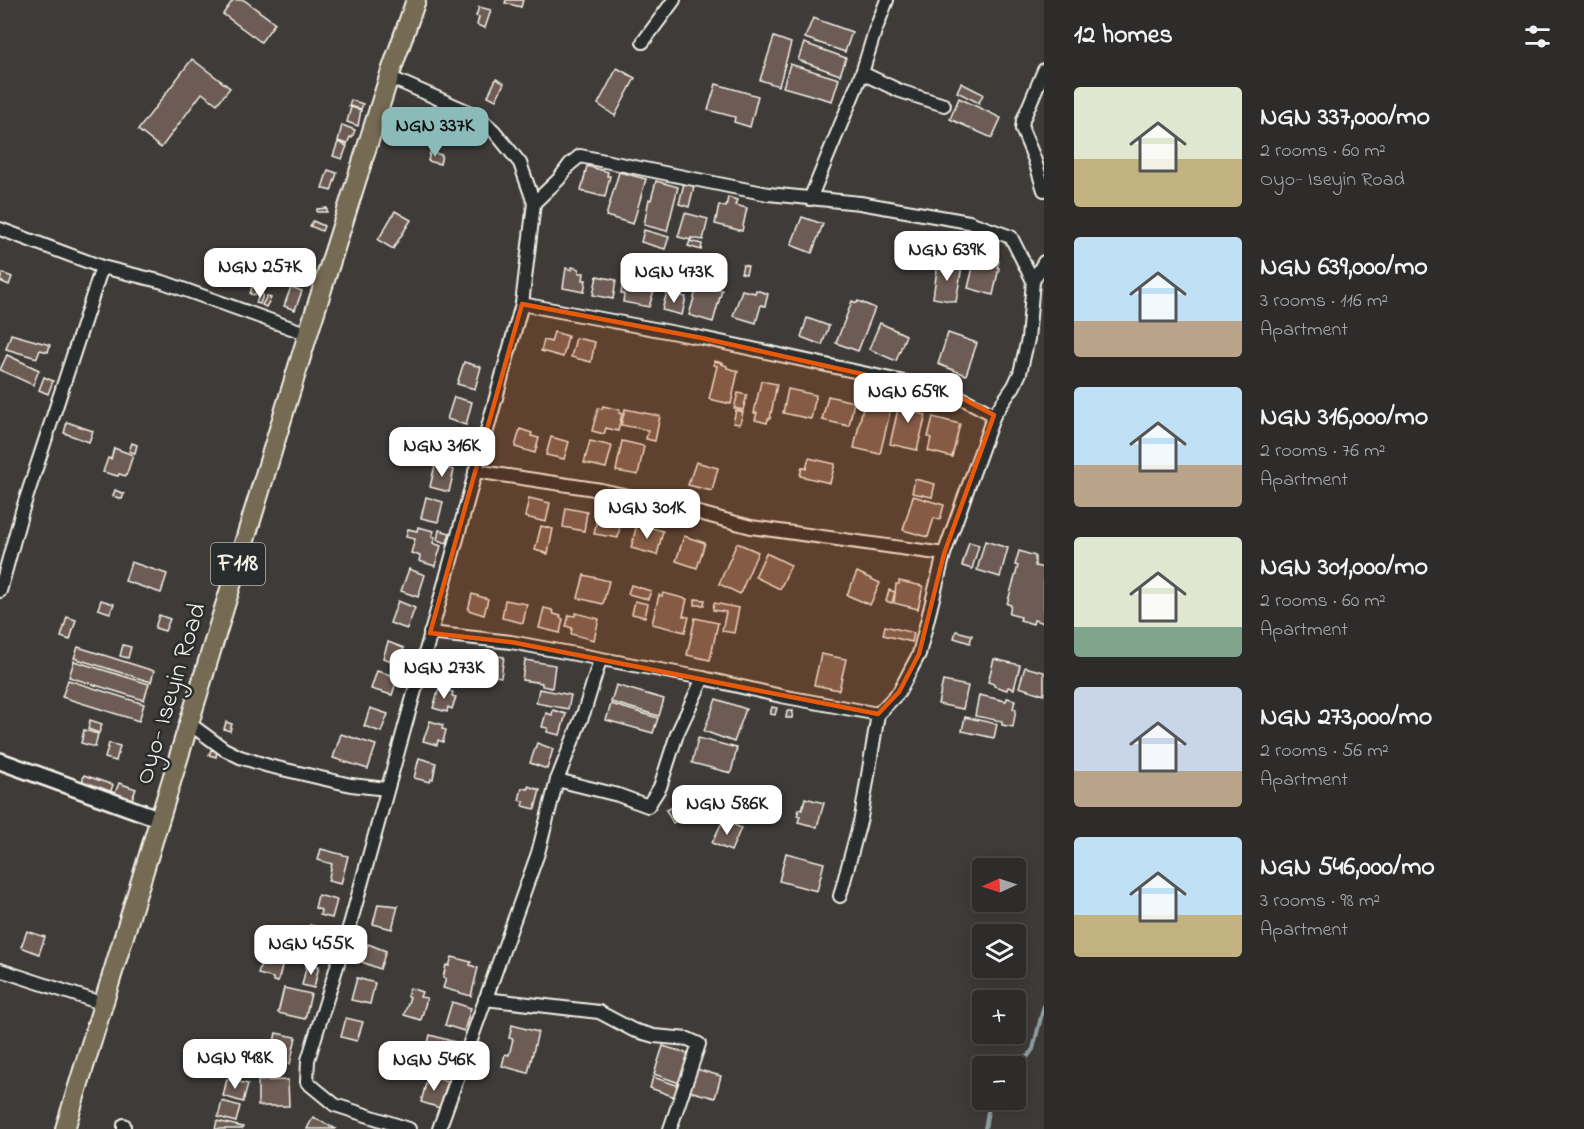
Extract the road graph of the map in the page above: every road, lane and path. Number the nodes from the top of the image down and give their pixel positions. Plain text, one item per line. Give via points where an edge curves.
1 (416, 0) edge
2 (674, 0) edge
3 (887, 0) edge
4 (643, 42) dead end
5 (1044, 70) edge
6 (862, 73) junction
7 (389, 77) junction
8 (944, 105) dead end
9 (1039, 160) edge
10 (1044, 190) edge
11 (810, 199) junction
12 (534, 203) junction
13 (0, 229) edge
14 (1044, 262) edge
15 (102, 267) junction
16 (1034, 281) junction
17 (522, 304) junction
18 (308, 334) junction
19 (994, 415) junction
20 (475, 471) junction
21 (944, 554) junction
22 (0, 591) edge
23 (430, 633) junction
24 (600, 660) junction
25 (703, 678) junction
26 (878, 714) junction
27 (190, 724) junction
28 (0, 761) edge
29 (557, 780) junction
30 (387, 789) junction
31 (160, 819) junction
32 (840, 896) dead end
33 (0, 970) edge
34 (485, 999) junction
35 (104, 1005) junction
36 (65, 1129) edge
37 (409, 1129) edge
38 (439, 1129) edge
39 (670, 1129) edge

1 - 7 main road, Oyo- Iseyin Road / F118
2 - 4 street
3 - 6 street
5 - 9 street via 1022,129
6 - 8 street
6 - 11 street
7 - 12 street via 486,123 520,163
7 - 18 main road, Oyo- Iseyin Road / F118
9 - 10 street
11 - 12 street via 579,156
11 - 16 street via 860,203 969,222 1011,237
12 - 17 street
13 - 15 street
14 - 16 street
15 - 18 street via 163,282
15 - 22 street via 22,511
16 - 19 street via 1020,373
17 - 19 street via 932,388 956,395
17 - 20 street
18 - 27 main road, Oyo- Iseyin Road / F118
19 - 21 street
20 - 21 street via 601,490 751,527
20 - 23 street
21 - 26 street via 919,654 899,692
23 - 24 street via 511,642
23 - 30 street
24 - 25 street
24 - 29 street
25 - 26 street
25 - 29 street via 677,735 660,787 648,806
26 - 32 street via 861,818
27 - 30 street via 240,757 351,785
27 - 31 main road, Oyo- Iseyin Road / F118
28 - 31 street
29 - 34 street via 538,853
30 - 37 street via 308,1060 307,1082 335,1105
31 - 35 main road, Oyo- Iseyin Road / F118
33 - 35 street
34 - 38 street
34 - 39 street via 599,1012 633,1030 699,1044
35 - 36 main road, Oyo- Iseyin Road / F118

